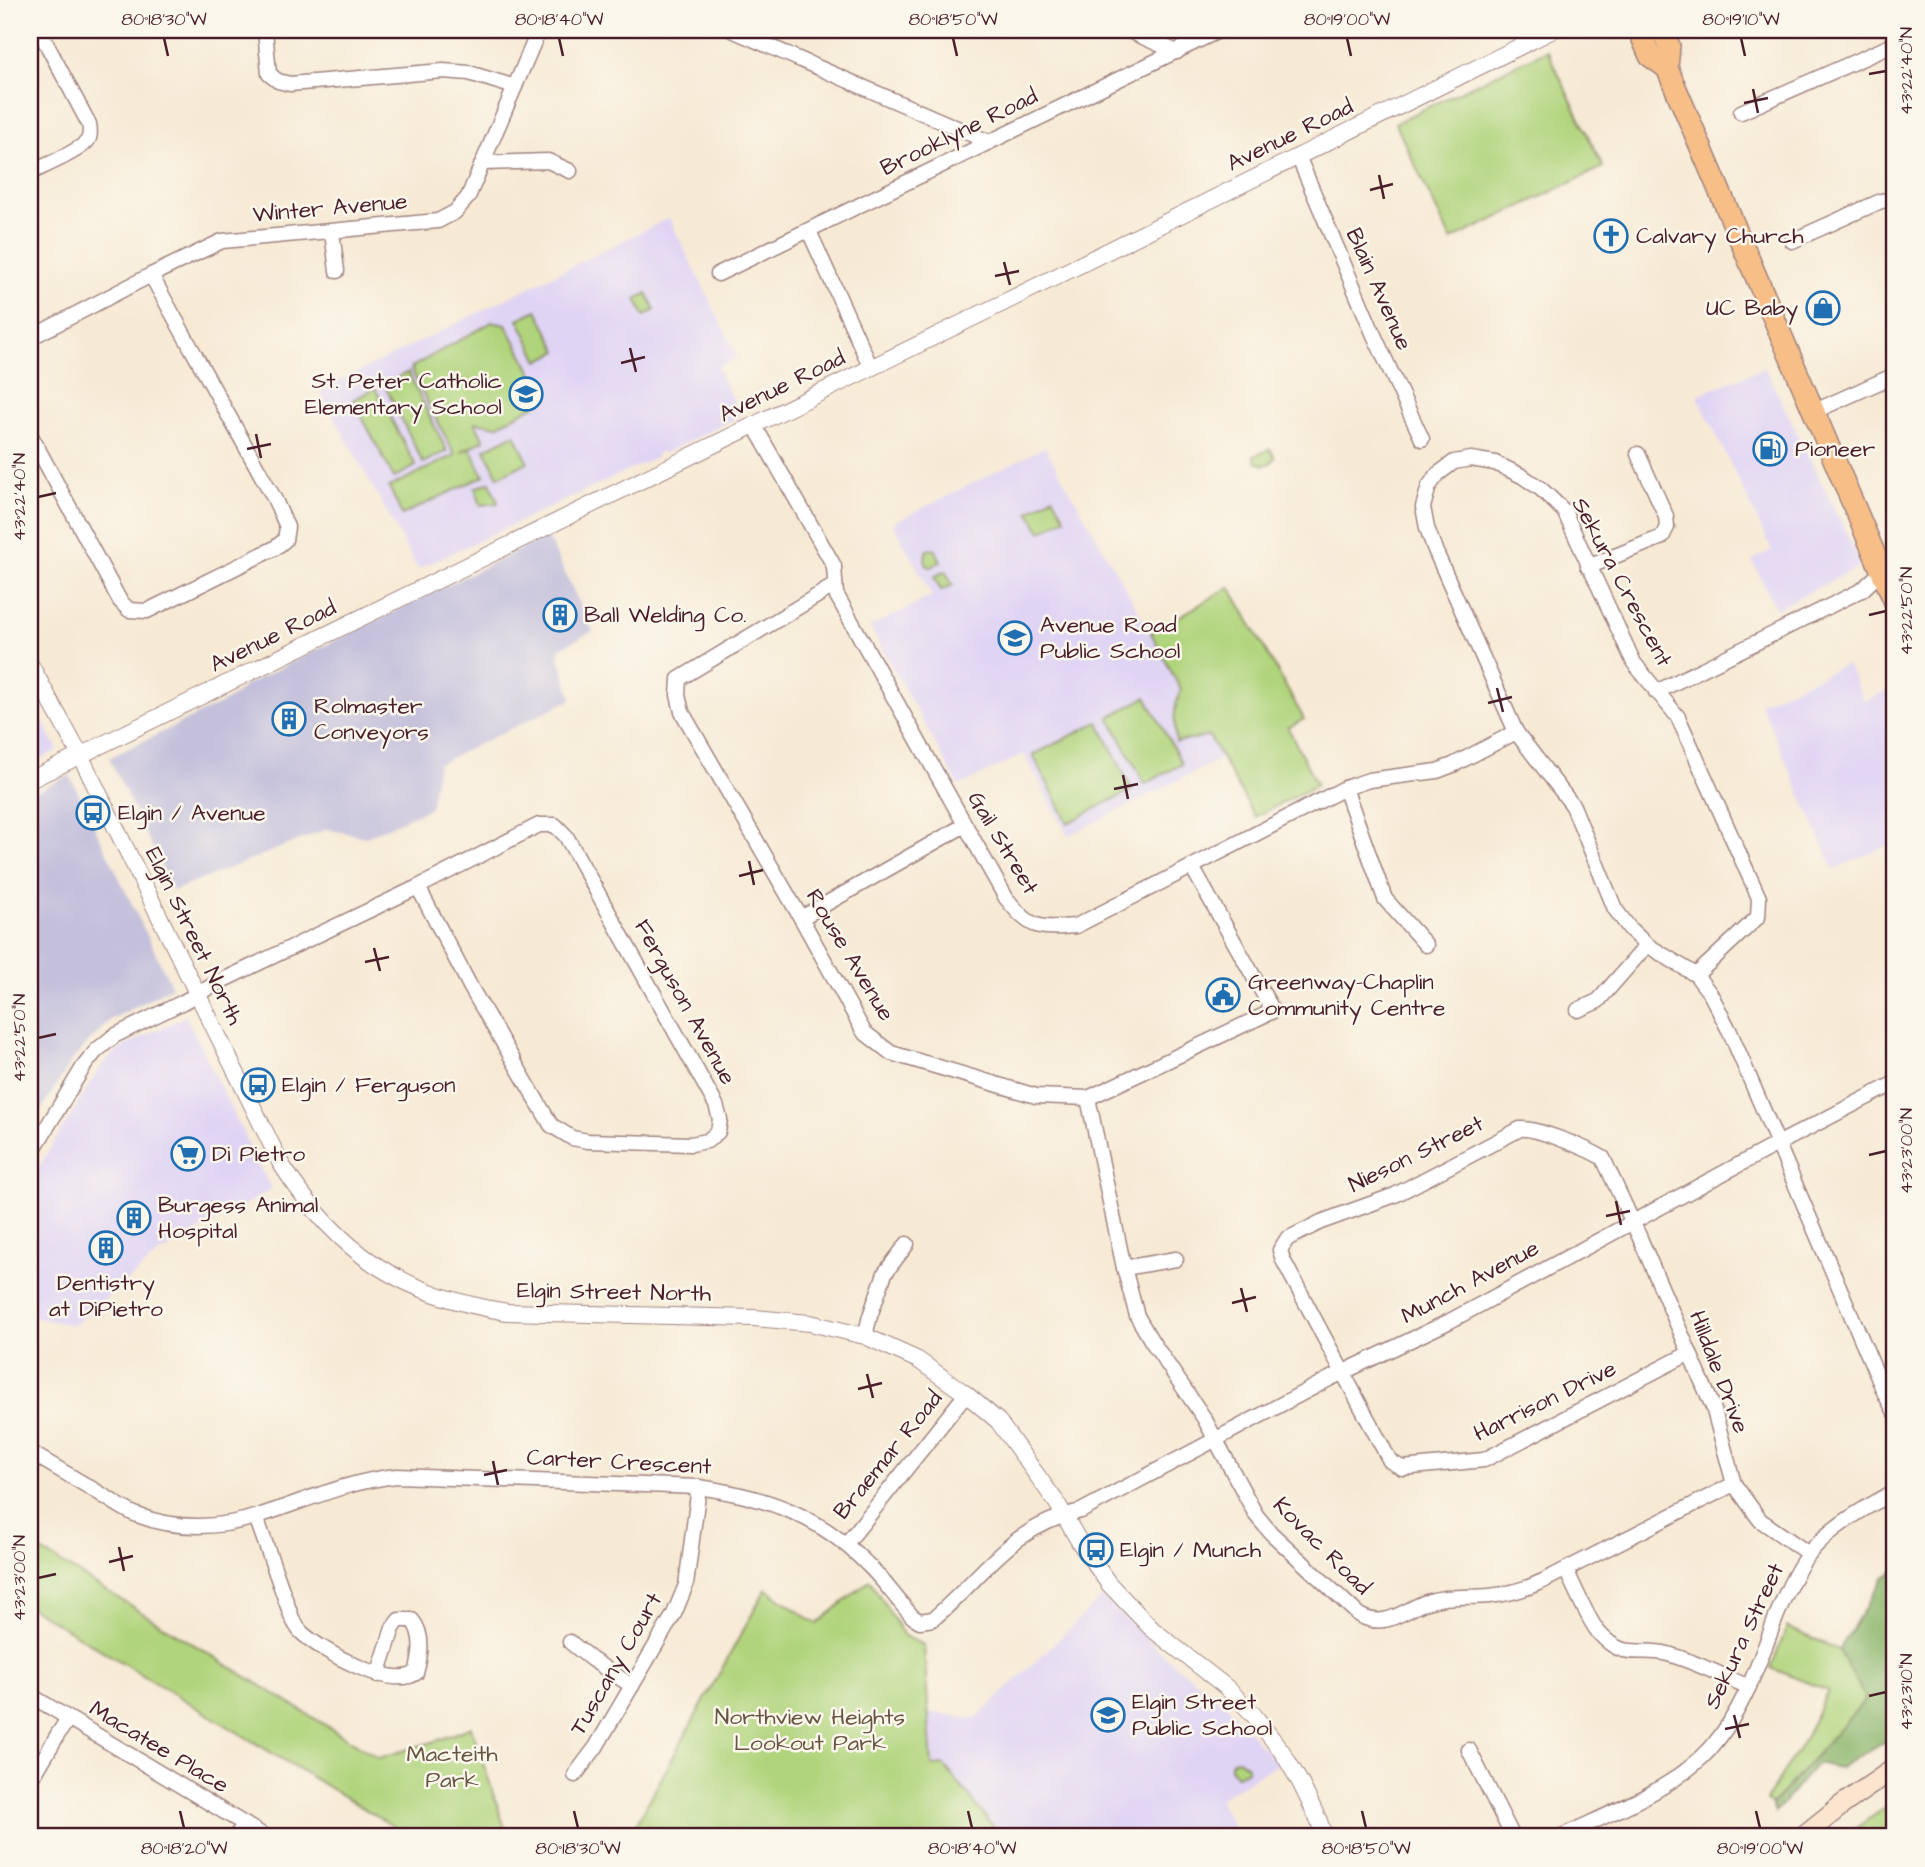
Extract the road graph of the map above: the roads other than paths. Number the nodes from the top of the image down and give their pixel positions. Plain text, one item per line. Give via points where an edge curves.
1 (39, 30) edge
2 (265, 30) edge
3 (539, 30) edge
4 (732, 30) edge
5 (1127, 30) edge
6 (1220, 30) edge
7 (1553, 30) edge
8 (1639, 30) edge
9 (1662, 30) edge
10 (1895, 44) edge
11 (1177, 52) junction
12 (1667, 68) junction
13 (515, 87) junction
14 (1741, 113) dead end
15 (989, 142) junction
16 (1297, 156) junction
17 (482, 163) junction
18 (570, 171) dead end
19 (30, 173) edge
20 (1895, 199) edge
21 (809, 231) junction
22 (332, 232) junction
23 (1792, 241) dead end
24 (337, 271) dead end
25 (718, 274) dead end
26 (151, 275) junction
27 (30, 338) edge
28 (871, 368) junction
29 (1895, 375) edge
30 (1814, 412) junction
31 (754, 425) junction
32 (30, 434) edge
33 (1422, 439) dead end
34 (1638, 454) dead end
35 (1889, 565) edge
36 (1588, 567) junction
37 (835, 585) junction
38 (1895, 602) edge
39 (30, 664) edge
40 (1656, 692) junction
41 (1516, 732) junction
42 (80, 755) junction
43 (30, 780) edge
44 (1345, 788) junction
45 (965, 825) junction
46 (1192, 867) junction
47 (418, 887) junction
48 (801, 918) junction
49 (1426, 945) dead end
50 (1647, 945) junction
51 (1696, 975) junction
52 (197, 994) junction
53 (1578, 1010) dead end
54 (1895, 1083) edge
55 (1088, 1098) junction
56 (1778, 1144) junction
57 (30, 1155) edge
58 (1633, 1222) junction
59 (907, 1244) dead end
60 (1176, 1259) dead end
61 (1125, 1268) junction
62 (864, 1336) junction
63 (1690, 1353) junction
64 (1342, 1373) junction
65 (965, 1394) junction
66 (1895, 1412) edge
67 (1216, 1440) junction
68 (30, 1452) edge
69 (1734, 1484) junction
70 (699, 1487) junction
71 (1895, 1491) edge
72 (1063, 1515) junction
73 (256, 1517) junction
74 (846, 1544) junction
75 (1809, 1554) junction
76 (1566, 1570) junction
77 (570, 1642) dead end
78 (379, 1675) dead end
79 (632, 1686) junction
80 (1749, 1687) junction
81 (30, 1695) edge
82 (68, 1719) junction
83 (1469, 1750) dead end
84 (1895, 1768) edge
85 (575, 1775) dead end
86 (30, 1782) edge
87 (245, 1824) junction
88 (235, 1837) edge
89 (266, 1837) edge
90 (1324, 1837) edge
91 (1513, 1837) edge
92 (1560, 1837) edge
93 (1802, 1837) edge

1 - 19 street via 90,133 77,149
2 - 13 street via 269,74 290,84 443,71
3 - 13 street, Winter Avenue
4 - 15 street
5 - 11 street
6 - 11 street, Brooklyne Road
7 - 16 street, Avenue Road
8 - 12 main road via 1650,56
9 - 12 main road via 1669,46
10 - 14 street
11 - 15 street, Brooklyne Road
12 - 30 main road
13 - 17 street, Winter Avenue
15 - 21 street, Brooklyne Road
16 - 28 street, Avenue Road
16 - 33 street, Blain Avenue
17 - 18 street via 548,161
17 - 22 street, Winter Avenue via 468,197 455,212 438,221
20 - 23 street
21 - 25 street, Brooklyne Road
21 - 28 street
22 - 24 street
22 - 26 street, Winter Avenue via 222,241
26 - 27 street, Winter Avenue
26 - 32 street via 274,498 287,527 285,540 147,611 129,610
28 - 31 street, Avenue Road
29 - 30 street
30 - 35 main road
31 - 37 street, Gail Street via 834,566
31 - 42 street, Avenue Road
34 - 36 street via 1667,527 1662,537
35 - 38 main road
35 - 40 street via 1862,590
36 - 40 street, Sekura Crescent via 1634,663
36 - 41 street, Sekura Crescent via 1564,511 1522,476 1495,463 1471,459 1454,462 1429,486 1423,507 1427,528
37 - 45 street, Gail Street
37 - 48 street, Rouse Avenue via 679,679 682,712
39 - 42 street, Elgin Street North
40 - 51 street, Sekura Crescent via 1678,717 1759,898 1758,917
41 - 44 street, Gail Street via 1437,771 1369,780
41 - 50 street, Sekura Crescent via 1573,806 1615,909
42 - 43 street, Avenue Road
42 - 52 street, Elgin Street North
44 - 46 street, Gail Street
44 - 49 street via 1385,899
45 - 46 street, Gail Street via 1006,898 1023,919 1044,929 1076,926
45 - 48 street
46 - 55 street, Rouse Avenue via 1273,1011
47 - 47 street, Ferguson Avenue via 539,825 555,825 566,836 716,1105 718,1132 707,1141 691,1144 588,1141 572,1138 551,1125
47 - 52 street, Ferguson Avenue
48 - 55 street, Rouse Avenue via 864,1032 891,1053 1036,1096
50 - 51 street, Sekura Crescent
50 - 53 street via 1598,1001
51 - 56 street, Sekura Crescent via 1730,1032
52 - 57 street, Ferguson Avenue via 124,1031 96,1051
52 - 62 street, Elgin Street North via 297,1189 331,1229 396,1278 438,1296 508,1312 754,1318 810,1323
54 - 56 street, Munch Avenue
55 - 61 street, Kovac Road
56 - 58 street, Munch Avenue
56 - 66 street
58 - 63 street, Hilldale Drive
58 - 64 street, Munch Avenue via 1448,1322
58 - 64 street, Nieson Street via 1603,1158 1525,1128 1395,1195 1298,1233 1280,1250 1283,1260
59 - 62 street via 885,1273
60 - 61 street
61 - 67 street, Kovac Road via 1137,1316
62 - 65 street, Elgin Street North via 918,1360
63 - 64 street, Harrison Drive via 1484,1461 1402,1468 1390,1461
63 - 69 street, Hilldale Drive via 1713,1407
64 - 67 street, Munch Avenue
65 - 72 street, Elgin Street North via 998,1421
65 - 74 street, Braemar Road
67 - 72 street, Munch Avenue
67 - 76 street, Kovac Road via 1256,1515 1271,1533 1368,1620 1389,1620 1427,1601 1522,1590
68 - 73 street, Carter Crescent via 134,1514 188,1526 224,1525
69 - 75 street, Hilldale Drive via 1760,1520
69 - 76 street, Kovac Road
70 - 73 street, Carter Crescent via 397,1476 351,1484
70 - 74 street, Carter Crescent via 770,1502
70 - 79 street, Tuscany Court via 686,1584
71 - 75 street, Sekura Street via 1858,1511
72 - 74 street, Carter Crescent via 1001,1551 933,1619 920,1621
72 - 90 street, Elgin Street North via 1119,1596 1253,1714 1300,1782
73 - 78 street via 299,1631
75 - 80 street, Sekura Street via 1787,1590
76 - 80 street via 1597,1631 1613,1646 1629,1652 1668,1654
77 - 79 street
79 - 85 street, Tuscany Court
80 - 92 street, Sekura Street via 1733,1719 1688,1770
81 - 82 street, Macatee Place
82 - 86 street
82 - 87 street, Macatee Place
83 - 91 street
84 - 93 main road
87 - 88 street
87 - 89 street, Macatee Place

